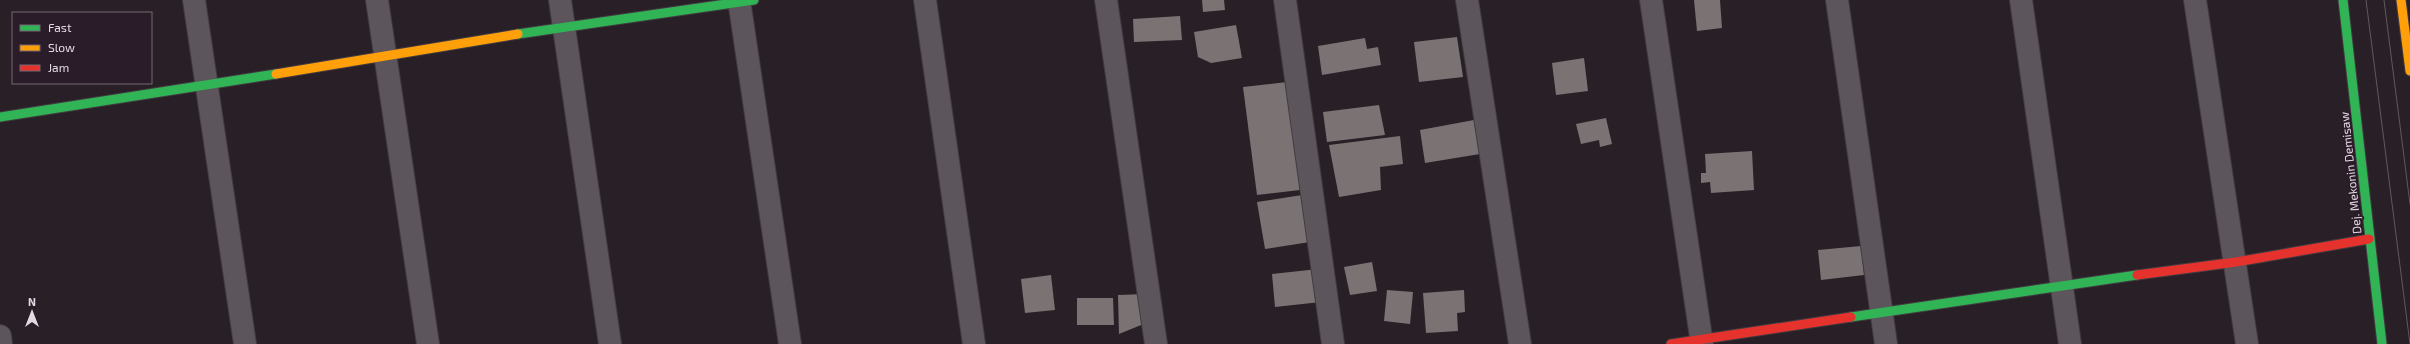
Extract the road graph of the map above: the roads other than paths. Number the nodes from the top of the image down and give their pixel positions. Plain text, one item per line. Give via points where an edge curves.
1 (194, 0) edge
2 (377, 0) edge
3 (560, 0) edge
4 (925, 0) edge
5 (1106, 0) edge
6 (1285, 0) edge
7 (1467, 0) edge
8 (1651, 0) edge
9 (1837, 0) edge
10 (2021, 0) edge
11 (2195, 0) edge
12 (2343, 0) edge
13 (2401, 0) edge
14 (744, 1) edge
15 (563, 26) junction
16 (384, 57) junction
17 (2410, 71) edge
18 (206, 84) junction
19 (0, 117) edge
20 (2369, 239) junction
21 (2236, 262) junction
22 (2062, 285) junction
23 (1882, 313) junction
24 (0, 336) edge
25 (1702, 341) edge
26 (1, 344) edge
27 (245, 344) edge
28 (428, 344) edge
29 (610, 344) edge
30 (790, 344) edge
31 (974, 344) edge
32 (1156, 344) edge
33 (1333, 344) edge
34 (1520, 344) edge
35 (1672, 344) edge
36 (1886, 344) edge
37 (2070, 344) edge
38 (2248, 344) edge
39 (2382, 344) edge

1 - 18 street
2 - 16 street
3 - 15 street
4 - 31 street
5 - 32 street
6 - 33 street
7 - 34 street
8 - 25 street
9 - 23 street
10 - 22 street
11 - 21 street
12 - 20 street, Dej. Mekonin Demisaw
13 - 17 street
14 - 15 street
14 - 30 street
15 - 16 street
15 - 29 street
16 - 18 street
16 - 28 street
18 - 19 street
18 - 27 street
20 - 21 street
20 - 39 street, Dej. Mekonin Demisaw
21 - 22 street
21 - 38 street
22 - 23 street
22 - 37 street
23 - 25 street
23 - 36 street
24 - 26 street
25 - 35 street

